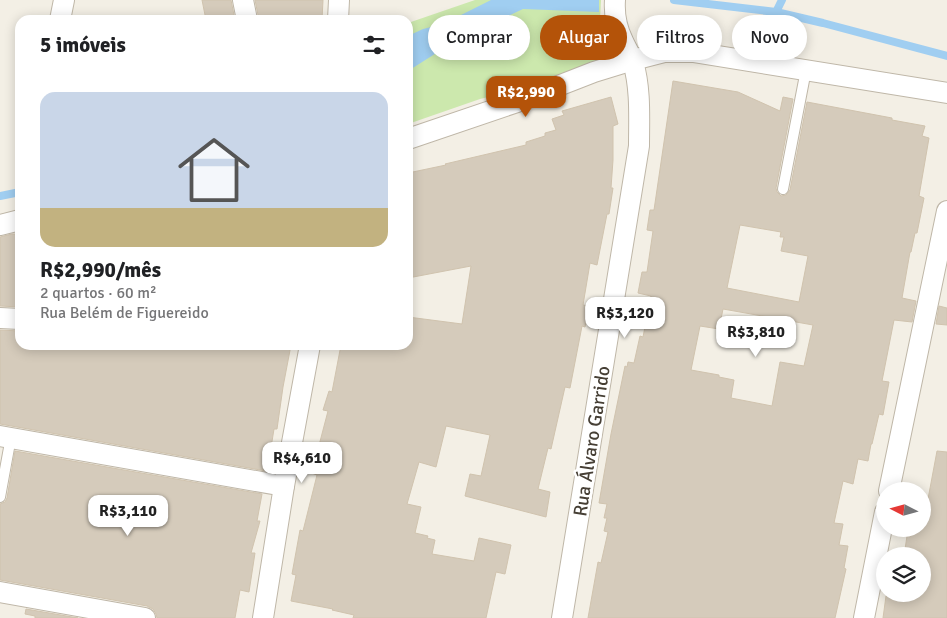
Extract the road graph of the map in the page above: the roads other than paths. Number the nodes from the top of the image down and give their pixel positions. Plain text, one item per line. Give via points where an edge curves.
1 (64, 0) edge
2 (244, 0) edge
3 (339, 0) edge
4 (615, 3) edge
5 (61, 15) edge
6 (246, 15) edge
7 (338, 15) edge
8 (633, 60) junction
9 (806, 70) junction
10 (947, 93) edge
11 (413, 137) edge
12 (783, 189) dead end
13 (947, 211) edge
14 (15, 221) edge
15 (0, 225) edge
16 (0, 318) edge
17 (15, 319) edge
18 (309, 350) edge
19 (6, 437) edge
20 (891, 482) edge
21 (284, 486) junction
22 (0, 497) edge
23 (880, 538) edge
24 (0, 592) edge
25 (145, 618) edge
26 (263, 618) edge
27 (562, 618) edge
28 (864, 618) edge

1 - 5 street
2 - 6 street
3 - 7 street
4 - 8 street, Rua Álvaro Garrido via 616,22
8 - 9 street via 664,52 693,52
8 - 11 street
8 - 27 street, Rua Álvaro Garrido via 639,146
9 - 10 street
9 - 12 lane
13 - 20 street
14 - 15 street
16 - 17 street
18 - 21 street
19 - 21 street
19 - 22 lane
21 - 26 street
23 - 28 street
24 - 25 street

